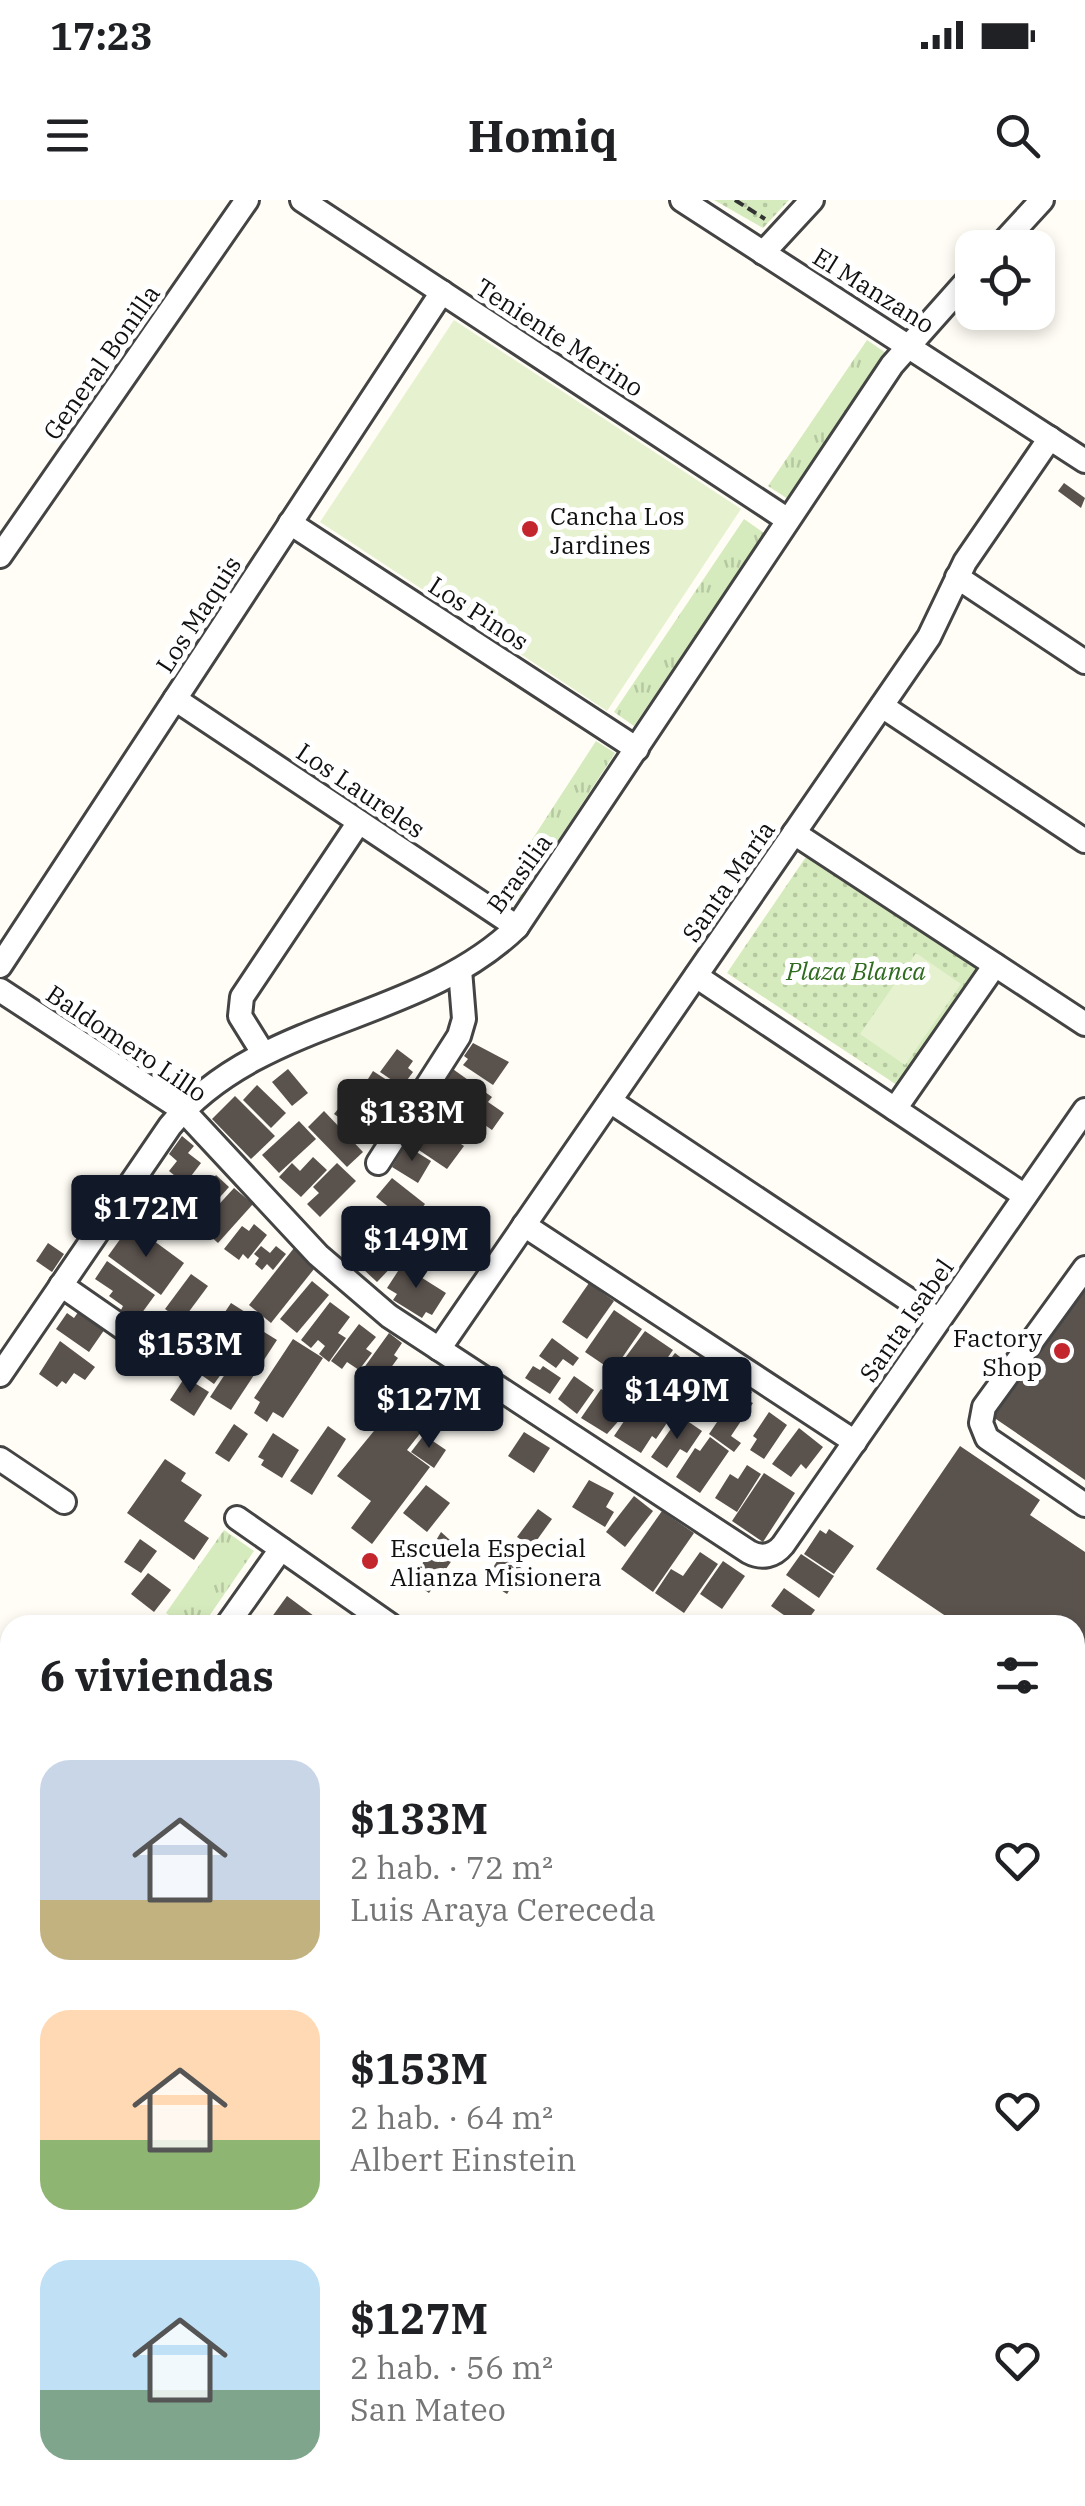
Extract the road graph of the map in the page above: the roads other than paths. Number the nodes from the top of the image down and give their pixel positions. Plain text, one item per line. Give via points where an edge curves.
1 (247, 200) edge
2 (302, 200) edge
3 (682, 200) edge
4 (812, 200) edge
5 (1042, 200) edge
6 (1014, 230) edge
7 (763, 253) junction
8 (442, 292) junction
9 (955, 293) edge
10 (908, 344) junction
11 (1050, 438) junction
12 (1085, 461) edge
13 (788, 520) junction
14 (290, 523) junction
15 (0, 556) edge
16 (957, 577) junction
17 (1085, 662) edge
18 (175, 699) junction
19 (882, 706) junction
20 (638, 749) junction
21 (359, 822) junction
22 (794, 833) junction
23 (1085, 841) edge
24 (517, 926) junction
25 (996, 965) junction
26 (0, 966) edge
27 (460, 970) junction
28 (696, 976) junction
29 (0, 990) edge
30 (1085, 1024) edge
31 (263, 1053) junction
32 (610, 1101) junction
33 (895, 1109) junction
34 (183, 1110) junction
35 (1085, 1110) edge
36 (378, 1163) dead end
37 (1025, 1196) junction
38 (524, 1225) junction
39 (1085, 1268) edge
40 (61, 1285) junction
41 (940, 1320) junction
42 (439, 1349) junction
43 (162, 1354) dead end
44 (3, 1364) edge
45 (854, 1442) junction
46 (0, 1459) edge
47 (64, 1502) dead end
48 (1085, 1505) edge
49 (237, 1518) dead end
50 (281, 1548) junction
51 (768, 1556) joint
52 (234, 1615) edge
53 (376, 1615) edge

1 - 15 street, General Bonilla
2 - 8 street, Teniente Merino
3 - 7 street, El Manzano
4 - 7 street
5 - 6 street
7 - 10 street, El Manzano
8 - 13 street, Teniente Merino
8 - 14 street, Los Maquis
9 - 10 street, Brasilia
10 - 11 street, El Manzano
10 - 13 street, Brasilia
11 - 12 street, El Manzano
11 - 16 street, Santa María
13 - 20 street, Brasilia
14 - 18 street, Los Maquis
14 - 20 street, Los Pinos
16 - 17 street
16 - 19 street, Santa María via 936,626
18 - 21 street, Los Laureles
18 - 26 street, Los Maquis
19 - 22 street, Santa María
19 - 23 street
20 - 24 street, Brasilia
21 - 24 street, Los Laureles
21 - 31 street via 242,997 240,1016
22 - 25 street
22 - 28 street, Santa María
24 - 27 street, Brasilia
25 - 30 street
25 - 33 street
27 - 31 street, Brasilia
27 - 36 street via 460,1036
28 - 32 street, Santa María
28 - 33 street
29 - 34 street, Baldomero Lillo
31 - 34 street, Brasilia
32 - 38 street, Santa María
32 - 41 street
33 - 37 street
34 - 40 street, Brasilia
34 - 42 street, Baldomero Lillo via 342,1278
35 - 37 street, Santa Isabel
37 - 41 street, Santa Isabel
38 - 42 street, Santa María
38 - 45 street
39 - 48 street via 984,1407 981,1424 988,1438
40 - 43 street
40 - 44 street, Brasilia
41 - 45 street, Santa Isabel
42 - 51 street, Baldomero Lillo via 750,1552
45 - 51 street, Santa Isabel via 783,1546
46 - 47 street
49 - 50 street
50 - 52 street
50 - 53 street

